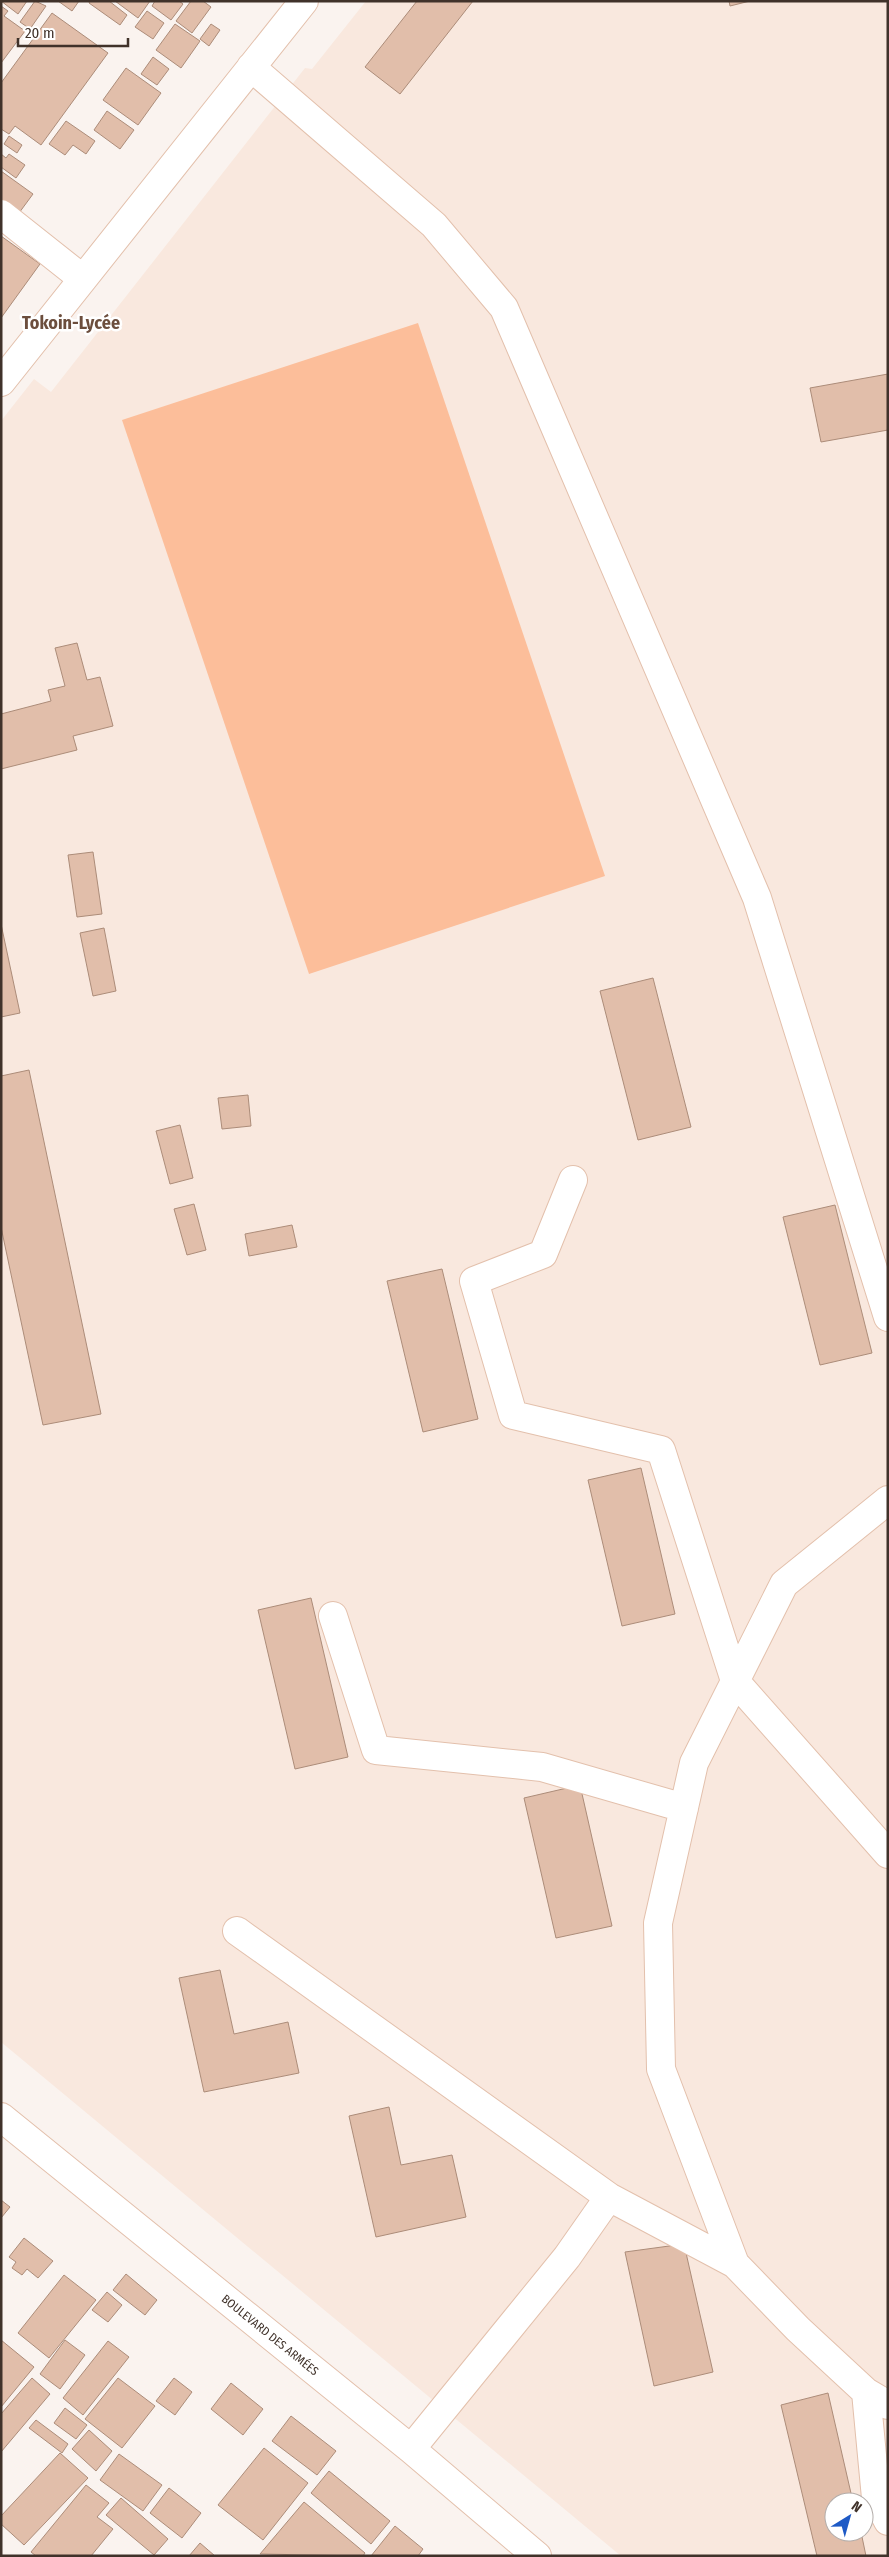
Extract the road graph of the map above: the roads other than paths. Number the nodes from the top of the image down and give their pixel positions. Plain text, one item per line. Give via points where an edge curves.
1 (304, 1) edge
2 (251, 67) junction
3 (1, 214) edge
4 (83, 279) junction
5 (1, 382) edge
6 (573, 1180) dead end
7 (888, 1316) edge
8 (888, 1500) edge
9 (333, 1616) dead end
10 (735, 1681) junction
11 (684, 1808) junction
12 (888, 1854) edge
13 (237, 1931) dead end
14 (1, 2117) edge
15 (609, 2196) junction
16 (735, 2264) junction
17 (877, 2398) edge
18 (411, 2450) junction
19 (888, 2521) edge
20 (537, 2556) edge

1 - 2 street
2 - 4 street
2 - 7 street via 434,225 504,308 757,898
3 - 4 street
4 - 5 street
6 - 10 street via 543,1254 474,1282 513,1415 661,1450
8 - 10 street via 784,1584
9 - 11 street via 376,1750 542,1767
10 - 11 street via 694,1763
10 - 12 street
11 - 16 street via 658,1923 661,2069
13 - 15 street
14 - 18 street, BOULEVARD DES ARMÉES
15 - 16 street
15 - 18 street via 567,2257
16 - 17 street via 798,2329
17 - 19 street via 876,2498
18 - 20 street, BOULEVARD DES ARMÉES

